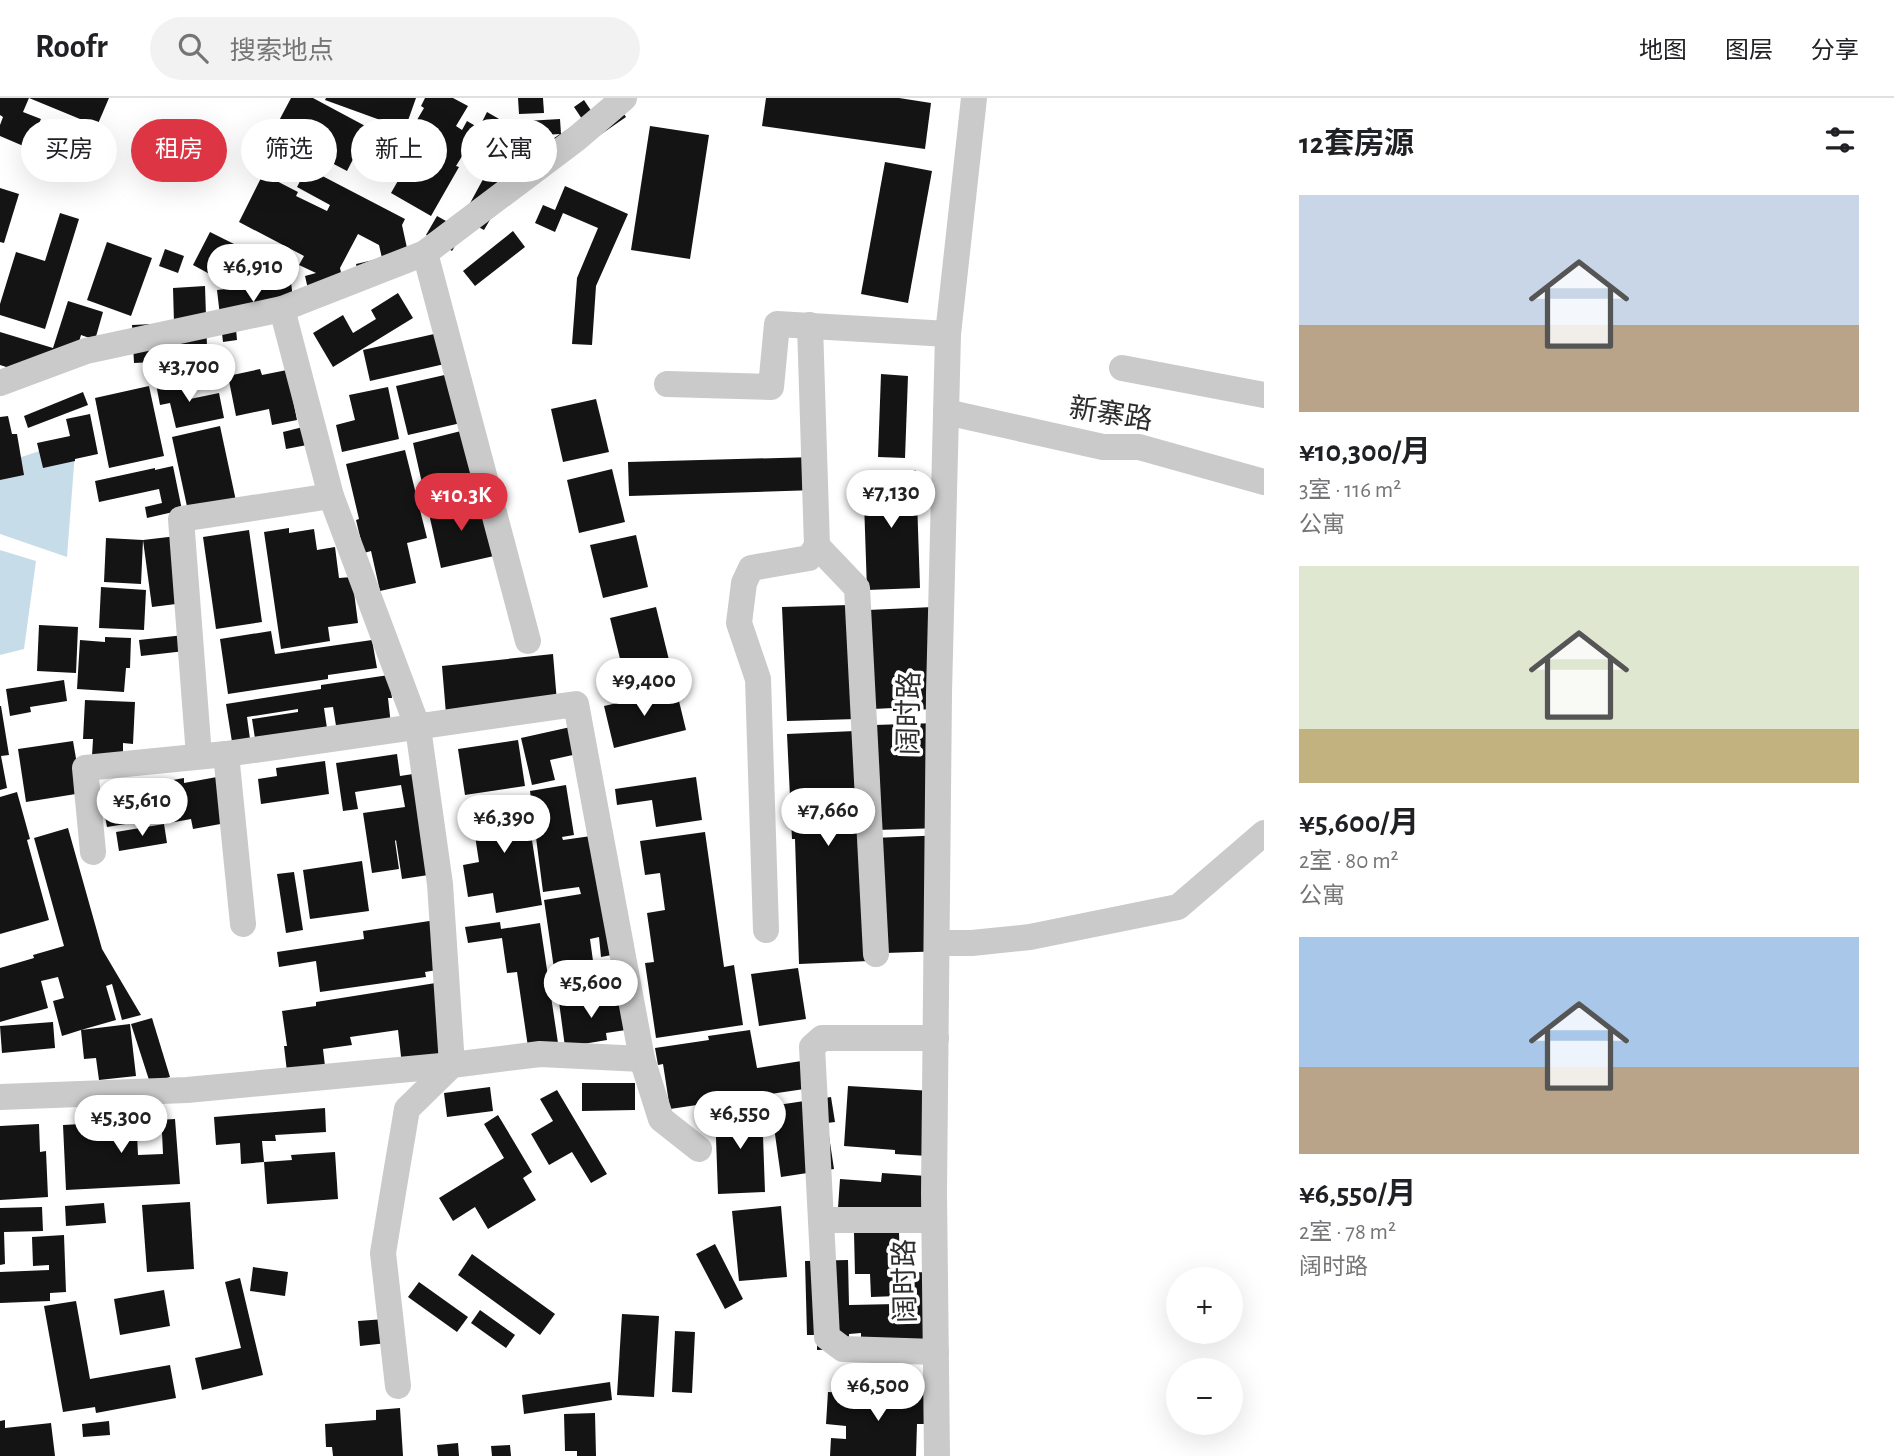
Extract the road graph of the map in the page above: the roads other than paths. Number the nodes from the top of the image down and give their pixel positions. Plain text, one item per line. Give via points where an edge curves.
1 (624, 98) edge
2 (974, 98) edge
3 (425, 253) junction
4 (282, 309) junction
5 (810, 326) junction
6 (948, 334) junction
7 (1122, 368) dead end
8 (0, 383) edge
9 (667, 384) dead end
10 (1264, 395) edge
11 (946, 411) junction
12 (1264, 482) edge
13 (331, 496) junction
14 (817, 547) junction
15 (528, 640) dead end
16 (418, 728) junction
17 (226, 754) junction
18 (199, 756) junction
19 (1264, 833) edge
20 (93, 852) dead end
21 (243, 924) dead end
22 (766, 930) dead end
23 (937, 943) junction
24 (876, 954) dead end
25 (936, 1038) junction
26 (642, 1059) junction
27 (452, 1065) junction
28 (0, 1097) edge
29 (699, 1149) dead end
30 (821, 1220) junction
31 (934, 1220) junction
32 (936, 1352) junction
33 (398, 1386) dead end
34 (937, 1456) edge

1 - 3 street
2 - 6 street, 阔时路
3 - 4 street
3 - 15 street
4 - 8 street via 86,351
4 - 13 street
5 - 6 street
5 - 9 street via 777,324 771,387
5 - 14 street
6 - 11 street, 阔时路
7 - 10 street
11 - 12 street, 新寨路 via 1103,447 1139,447
11 - 23 street, 阔时路
13 - 16 street
13 - 18 street via 181,519
14 - 22 street via 809,558 751,568 744,583 739,623 758,678
14 - 24 street via 857,588
16 - 17 street
16 - 26 street via 576,704
16 - 27 street via 440,884
17 - 18 street
17 - 21 street
18 - 20 street via 85,768
19 - 23 street via 1178,907 1030,937
23 - 25 street, 阔时路
25 - 30 street via 822,1038 812,1047
25 - 31 street, 阔时路
26 - 27 street via 540,1054
26 - 29 street via 661,1119
27 - 28 street via 187,1090
27 - 33 street via 407,1109 396,1174 383,1253
30 - 31 street
30 - 32 street via 827,1337 843,1349
31 - 32 street, 阔时路
32 - 34 street, 阔时路

